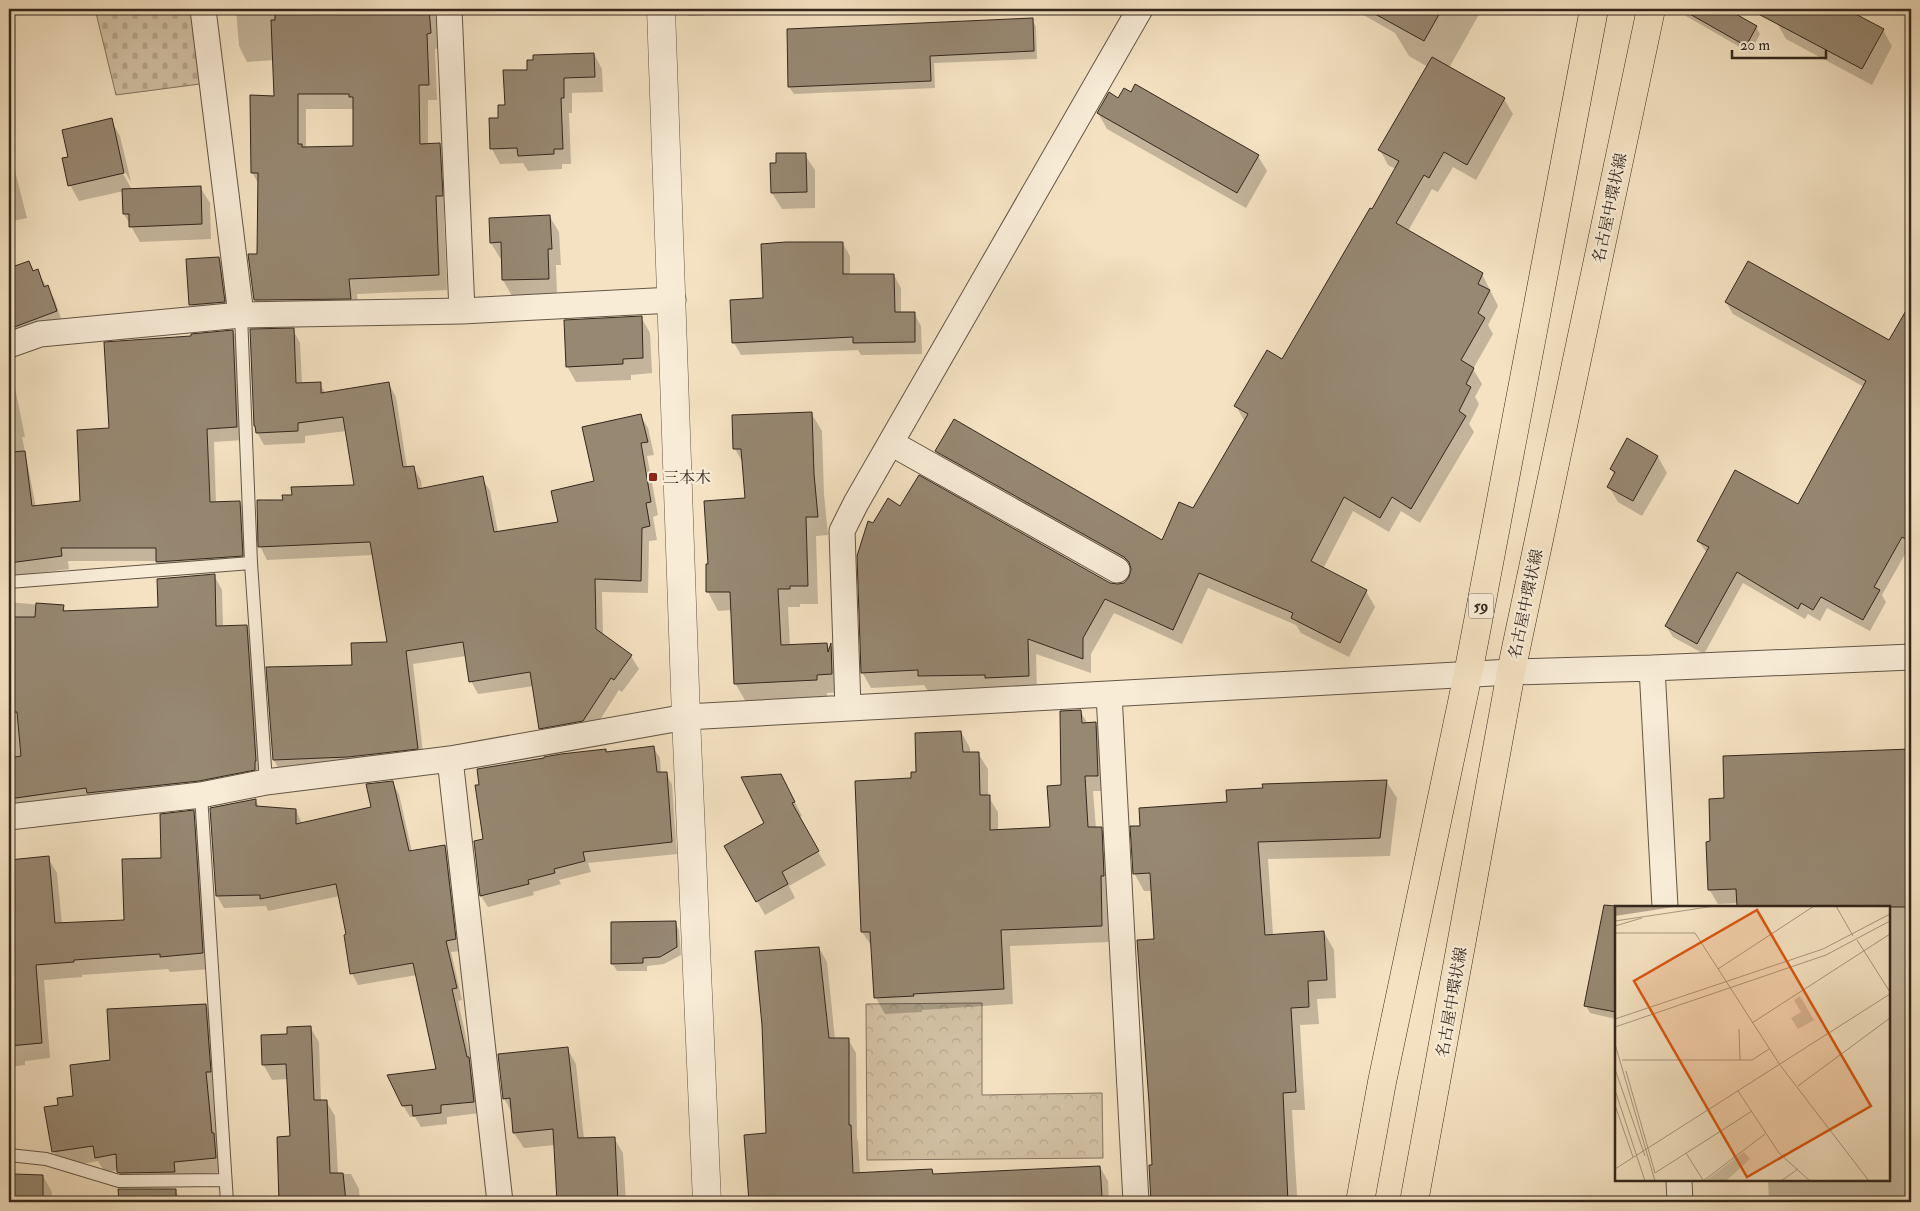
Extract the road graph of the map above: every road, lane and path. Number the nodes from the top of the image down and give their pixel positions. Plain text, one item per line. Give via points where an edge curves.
1 (203, 9) edge
2 (449, 9) edge
3 (661, 9) edge
4 (1140, 9) edge
5 (1594, 9) edge
6 (1651, 9) edge
7 (673, 300) junction
8 (462, 311) junction
9 (241, 315) junction
10 (9, 345) edge
11 (891, 443) junction
12 (251, 563) junction
13 (1117, 570) dead end
14 (9, 582) edge
15 (1911, 657) edge
16 (1652, 668) junction
17 (1511, 672) junction
18 (1468, 674) junction
19 (1110, 694) junction
20 (848, 708) junction
21 (686, 717) junction
22 (450, 759) junction
23 (266, 782) junction
24 (200, 795) junction
25 (9, 817) edge
26 (1665, 906) edge
27 (9, 1155) edge
28 (225, 1180) junction
29 (1679, 1181) edge
30 (227, 1202) edge
31 (500, 1202) edge
32 (707, 1202) edge
33 (1136, 1202) edge
34 (1360, 1202) edge
35 (1414, 1202) edge
36 (1680, 1202) edge

1 - 9 street
2 - 8 street
3 - 7 street
4 - 11 street
5 - 18 main road, 59
6 - 17 main road, 名古屋中環状線
7 - 8 street
7 - 21 street
8 - 9 street
9 - 10 street via 40,334
9 - 12 lane
11 - 13 street
11 - 20 street via 842,531
12 - 14 lane
12 - 23 lane
15 - 16 street
16 - 17 street
16 - 26 street
17 - 18 street
17 - 35 main road, 名古屋中環状線
18 - 19 street
18 - 34 main road, 59
19 - 20 street
19 - 33 street
20 - 21 street
21 - 22 street
21 - 32 street
22 - 23 street
22 - 31 street
23 - 24 street
24 - 25 street
24 - 28 lane
27 - 28 lane via 46,1159 120,1181
28 - 30 lane
29 - 36 street

